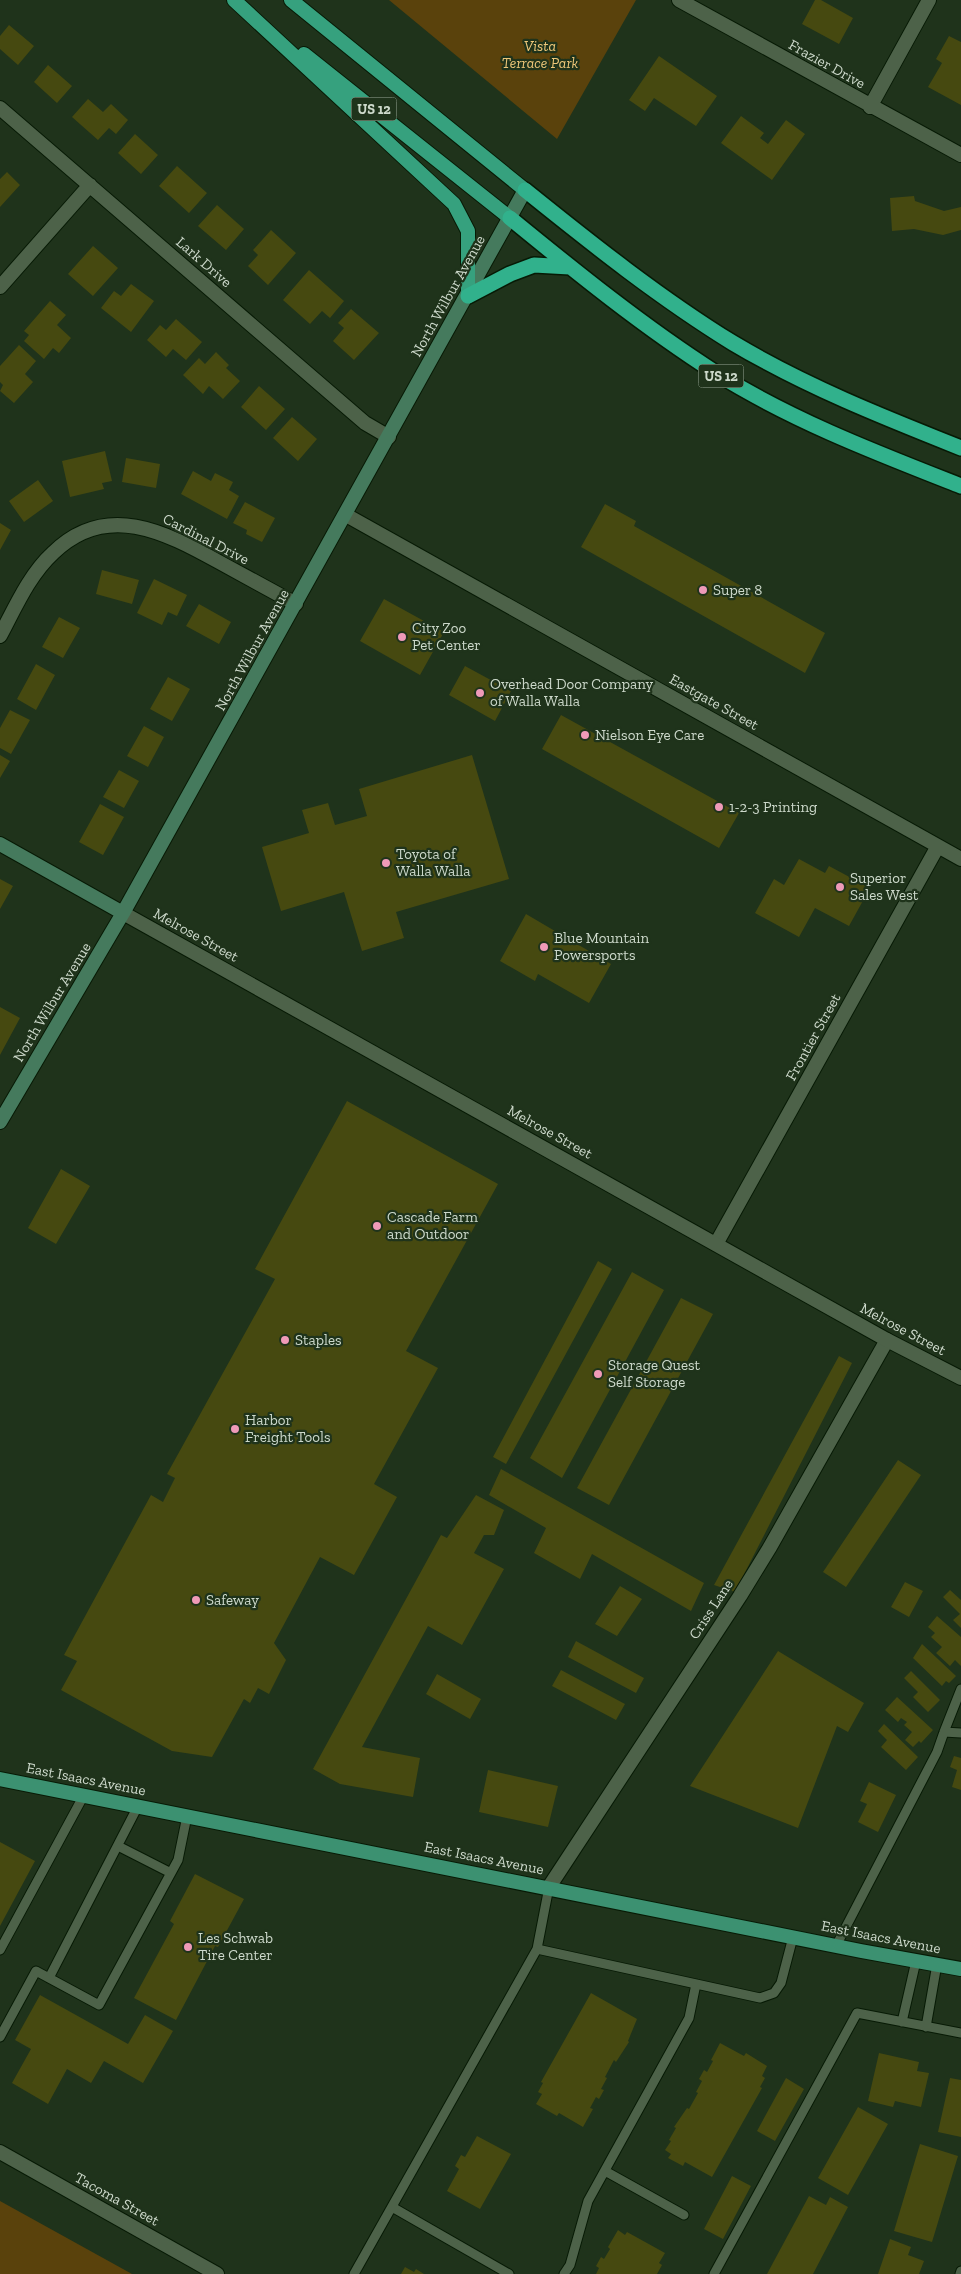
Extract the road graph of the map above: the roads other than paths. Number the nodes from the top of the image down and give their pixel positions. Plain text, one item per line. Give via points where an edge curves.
1 (236, 0) edge
2 (291, 0) edge
3 (679, 0) edge
4 (929, 0) edge
5 (870, 106) junction
6 (0, 108) edge
7 (961, 155) edge
8 (90, 185) junction
9 (525, 190) junction
10 (510, 218) junction
11 (570, 266) junction
12 (0, 287) edge
13 (468, 296) junction
14 (389, 437) junction
15 (961, 448) edge
16 (961, 486) edge
17 (346, 515) junction
18 (296, 604) junction
19 (0, 636) edge
20 (0, 844) edge
21 (938, 846) junction
22 (961, 859) edge
23 (123, 913) junction
24 (0, 1122) edge
25 (716, 1244) junction
26 (887, 1340) junction
27 (961, 1378) edge
28 (961, 1689) edge
29 (944, 1732) junction
30 (961, 1733) edge
31 (0, 1778) edge
32 (84, 1795) junction
33 (138, 1806) junction
34 (187, 1816) junction
35 (118, 1846) junction
36 (171, 1873) junction
37 (549, 1887) junction
38 (793, 1937) junction
39 (836, 1946) junction
40 (0, 1950) edge
41 (537, 1950) junction
42 (916, 1961) junction
43 (937, 1964) junction
44 (961, 1968) edge
45 (49, 1978) junction
46 (696, 1984) junction
47 (902, 2022) junction
48 (926, 2026) junction
49 (961, 2033) edge
50 (0, 2037) edge
51 (0, 2152) edge
52 (605, 2171) junction
53 (392, 2207) junction
54 (684, 2215) dead end
55 (217, 2274) edge
56 (354, 2274) edge
57 (509, 2274) edge
58 (564, 2274) edge
59 (714, 2274) edge

1 - 10 highway, US 12
1 - 13 highway via 454,204 468,231
2 - 9 highway, US 12
3 - 5 street, Frazier Drive
4 - 5 street
5 - 7 street, Frazier Drive
6 - 8 street, Lark Drive
8 - 12 street
8 - 14 street, Lark Drive via 365,423
9 - 10 main road, North Wilbur Avenue
9 - 15 highway, US 12 via 660,294 734,343 836,398
10 - 11 highway, US 12
10 - 13 main road, North Wilbur Avenue
11 - 13 highway via 534,265
11 - 16 highway, US 12 via 644,323 717,373 822,430
13 - 14 main road, North Wilbur Avenue
14 - 17 main road, North Wilbur Avenue
17 - 18 main road, North Wilbur Avenue
17 - 21 street, Eastgate Street
18 - 19 street, Cardinal Drive via 180,540 132,525 108,525 68,540 53,553 23,593
18 - 23 main road, North Wilbur Avenue
20 - 23 main road
21 - 22 street, Eastgate Street
21 - 25 street, Frontier Street
23 - 24 main road, North Wilbur Avenue
23 - 25 street, Melrose Street
25 - 26 street, Melrose Street
26 - 27 street, Melrose Street
26 - 37 street, Criss Lane via 740,1596
28 - 29 lane
29 - 30 lane
29 - 39 lane via 937,1752
31 - 32 main road, East Isaacs Avenue
32 - 33 main road, East Isaacs Avenue
32 - 40 lane
33 - 34 main road, East Isaacs Avenue
33 - 35 lane
34 - 36 lane via 178,1860
34 - 37 main road, East Isaacs Avenue
35 - 36 lane
35 - 45 lane
36 - 45 lane via 99,2005
37 - 38 main road, East Isaacs Avenue
37 - 41 lane
38 - 39 main road, East Isaacs Avenue
38 - 46 lane via 781,1983 774,1993 760,1998
39 - 42 main road, East Isaacs Avenue
41 - 46 lane
41 - 53 lane
42 - 43 main road, East Isaacs Avenue
42 - 47 lane
43 - 44 main road, East Isaacs Avenue
43 - 48 lane
45 - 50 lane via 36,1971
46 - 52 lane via 689,2018
47 - 48 lane
47 - 59 lane via 857,2013
48 - 49 lane
51 - 55 street, Tacoma Street
52 - 54 lane
52 - 58 lane via 588,2201 570,2265
53 - 56 lane
53 - 57 lane

